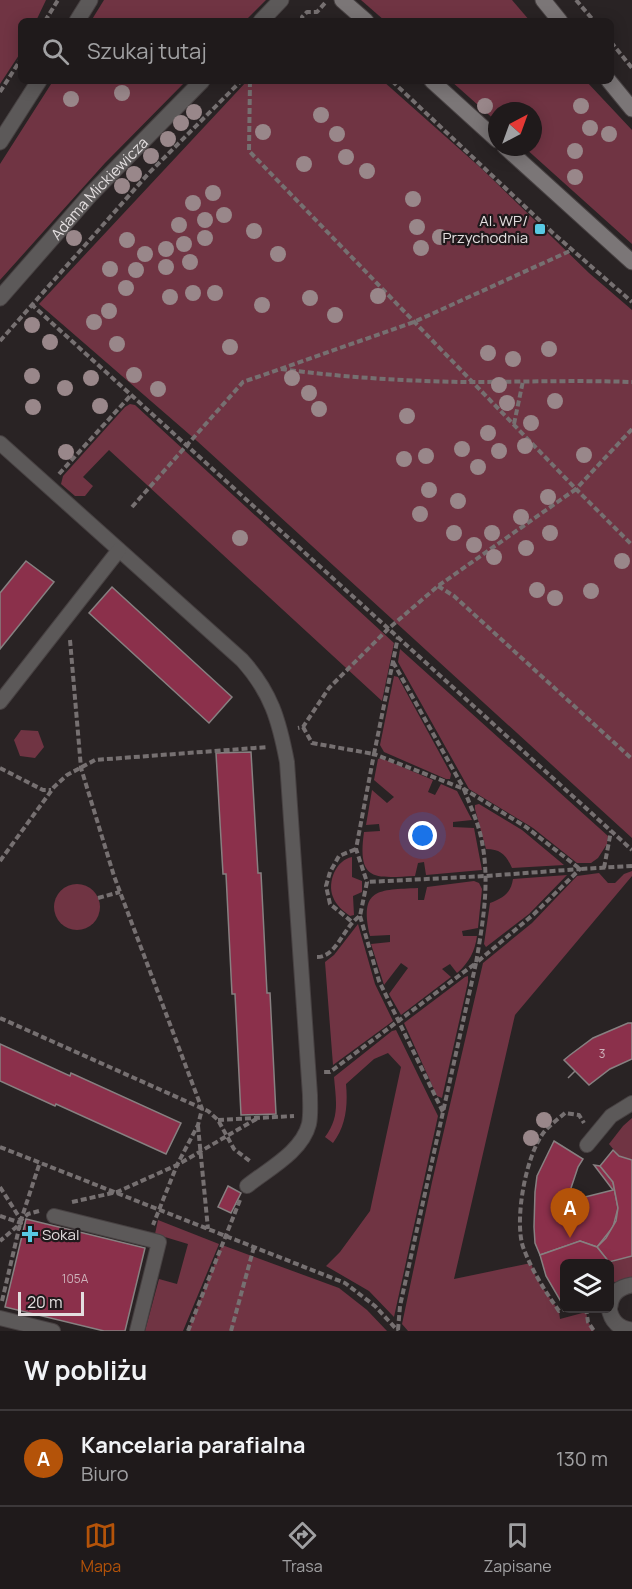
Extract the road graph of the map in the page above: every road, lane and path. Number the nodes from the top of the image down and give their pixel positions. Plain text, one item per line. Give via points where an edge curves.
1 (58, 0) edge
2 (90, 0) edge
3 (281, 0) edge
4 (328, 0) edge
5 (342, 0) edge
6 (543, 0) edge
7 (576, 0) edge
8 (47, 18) edge
9 (79, 18) edge
10 (264, 18) edge
11 (303, 18) edge
12 (363, 18) edge
13 (558, 18) edge
14 (591, 18) edge
15 (614, 46) edge
16 (18, 64) edge
17 (632, 68) edge
18 (37, 84) edge
19 (199, 84) edge
20 (238, 84) edge
21 (250, 84) edge
22 (395, 84) edge
23 (435, 84) edge
24 (612, 84) edge
25 (0, 92) edge
26 (630, 102) edge
27 (488, 132) edge
28 (0, 142) edge
29 (515, 156) edge
30 (572, 250) junction
31 (632, 262) edge
32 (0, 298) edge
33 (632, 302) edge
34 (31, 304) junction
35 (414, 322) junction
36 (0, 341) edge
37 (280, 369) junction
38 (523, 381) junction
39 (472, 382) junction
40 (632, 382) edge
41 (131, 395) junction
42 (514, 424) junction
43 (632, 429) edge
44 (0, 442) edge
45 (186, 444) junction
46 (48, 486) junction
47 (576, 489) junction
48 (132, 507) dead end
49 (632, 545) edge
50 (119, 550) junction
51 (438, 586) junction
52 (63, 621) junction
53 (388, 629) junction
54 (398, 637) junction
55 (393, 662) junction
56 (0, 702) edge
57 (303, 727) junction
58 (280, 732) junction
59 (284, 747) junction
60 (374, 754) junction
61 (632, 759) edge
62 (0, 768) edge
63 (81, 768) junction
64 (464, 789) junction
65 (52, 790) junction
66 (611, 831) junction
67 (356, 849) junction
68 (632, 850) edge
69 (0, 861) edge
70 (632, 866) edge
71 (604, 868) junction
72 (579, 869) junction
73 (486, 876) junction
74 (367, 882) junction
75 (120, 892) junction
76 (98, 898) dead end
77 (360, 916) junction
78 (351, 921) junction
79 (300, 957) junction
80 (476, 963) junction
81 (0, 1018) edge
82 (398, 1021) junction
83 (309, 1071) junction
84 (632, 1103) edge
85 (202, 1109) junction
86 (443, 1112) junction
87 (310, 1115) junction
88 (258, 1118) junction
89 (218, 1120) junction
90 (198, 1125) junction
91 (227, 1137) junction
92 (591, 1141) joint
93 (0, 1147) edge
94 (200, 1152) junction
95 (40, 1162) junction
96 (177, 1165) junction
97 (263, 1173) junction
98 (247, 1186) joint
99 (0, 1187) edge
100 (117, 1192) junction
101 (87, 1198) dead end
102 (159, 1210) junction
103 (0, 1216) edge
104 (54, 1216) dead end
105 (21, 1221) junction
106 (154, 1224) dead end
107 (208, 1229) junction
108 (225, 1236) junction
109 (0, 1241) edge
110 (254, 1247) junction
111 (632, 1286) edge
112 (614, 1293) edge
113 (0, 1311) edge
114 (560, 1311) edge
115 (587, 1313) edge
116 (610, 1313) edge
117 (0, 1318) edge
118 (632, 1330) edge
119 (53, 1331) edge
120 (137, 1331) edge
121 (188, 1331) edge
122 (231, 1331) edge
123 (398, 1331) edge
124 (594, 1331) edge

1 - 8 path
2 - 9 street
3 - 10 street
4 - 11 path via 317,12 307,12
5 - 12 main road
6 - 13 main road
7 - 14 path
15 - 17 path
16 - 25 path
18 - 28 street
19 - 32 street, Adama Mickiewicza via 92,194
20 - 34 path via 149,173
21 - 35 path via 249,151
22 - 30 path
23 - 27 main road
24 - 26 main road
29 - 31 main road
30 - 33 path
30 - 35 path
34 - 36 path
34 - 41 path
35 - 37 path
35 - 39 path
37 - 39 path via 342,377
37 - 45 path via 243,382
38 - 39 path
38 - 40 path
38 - 42 path
39 - 42 path
41 - 45 path
41 - 46 path
42 - 47 path
43 - 47 path
44 - 46 lane
45 - 48 path
45 - 53 path
46 - 50 lane
47 - 49 path
47 - 51 path
50 - 52 lane
50 - 58 lane via 242,660 269,698
51 - 53 path
51 - 61 path via 454,596
52 - 56 lane
52 - 63 path via 70,630
53 - 54 path
53 - 57 path via 329,688
54 - 55 path
54 - 66 path
55 - 60 path
55 - 64 path
57 - 58 path
57 - 60 path via 312,743
58 - 59 lane
59 - 63 path via 95,760
59 - 79 lane
60 - 64 path
60 - 67 path
62 - 65 path via 43,790
63 - 65 path
63 - 75 path
64 - 72 path via 526,827
64 - 73 path via 482,841
65 - 69 path
66 - 68 path
66 - 71 path
67 - 74 path
67 - 78 path via 339,856 326,886 330,904
70 - 71 path
71 - 72 path
72 - 73 path
72 - 80 path
73 - 74 path
73 - 80 path via 486,907
74 - 77 path
75 - 76 path
75 - 85 path
77 - 78 path
77 - 82 path via 379,981
78 - 79 path via 330,954
79 - 83 lane
80 - 82 path
80 - 86 path
81 - 85 path
82 - 83 path via 330,1072
82 - 86 path
83 - 87 lane
84 - 92 lane via 611,1116
85 - 89 path
85 - 90 path
86 - 123 path via 400,1306
87 - 88 path
87 - 97 lane via 297,1147
88 - 89 path
88 - 91 path
89 - 91 path
90 - 94 path
90 - 96 path
91 - 94 path
91 - 97 path via 234,1149
92 - 114 path via 579,1115 565,1113 544,1133 522,1188 523,1246 537,1280
93 - 95 path
94 - 96 path
94 - 107 path
95 - 100 path
95 - 105 path
96 - 100 path
96 - 102 path
97 - 98 lane
98 - 108 path
99 - 105 path
100 - 101 path
100 - 102 path
102 - 106 path
102 - 107 path
103 - 105 path
104 - 120 lane via 159,1242
105 - 109 path
105 - 113 path
107 - 108 path
108 - 110 path
108 - 121 path
110 - 122 path
110 - 123 path via 345,1283 375,1306
111 - 112 street
115 - 124 path
116 - 118 street via 616,1324
117 - 119 lane

